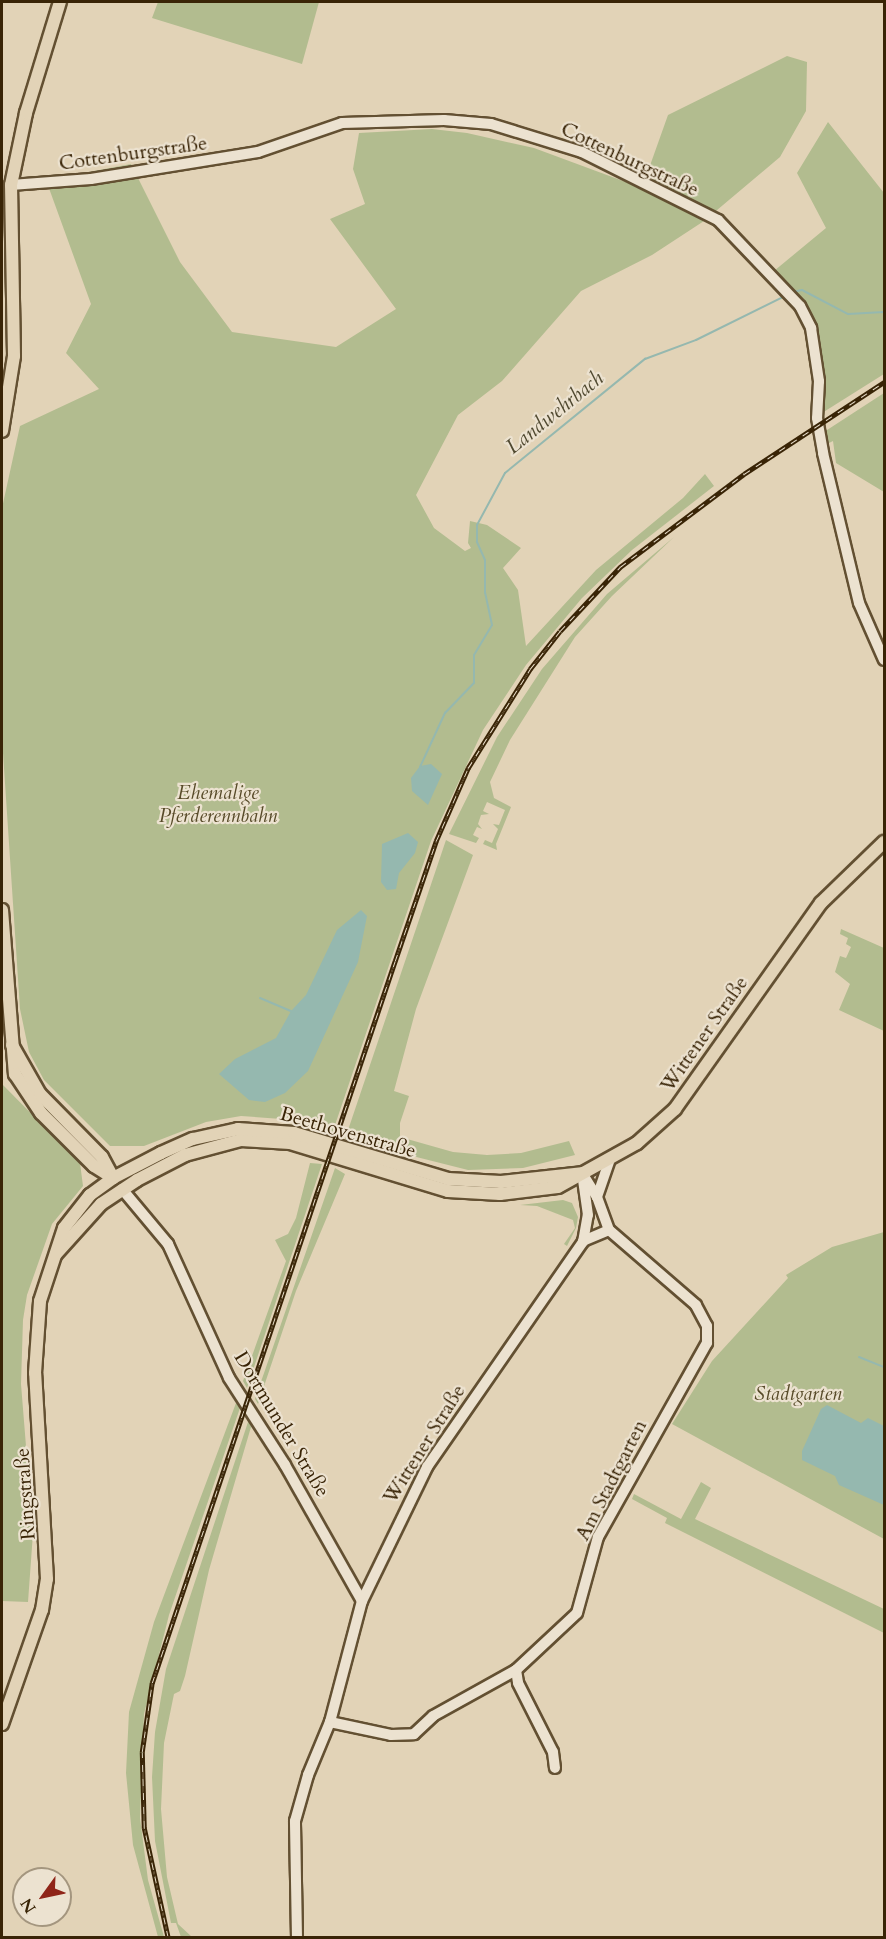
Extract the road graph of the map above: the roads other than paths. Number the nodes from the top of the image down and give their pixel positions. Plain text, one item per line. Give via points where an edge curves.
1 (60, 2) edge
2 (11, 185) junction
3 (2, 431) edge
4 (885, 660) edge
5 (885, 842) edge
6 (2, 910) edge
7 (610, 1159) junction
8 (582, 1173) junction
9 (113, 1178) junction
10 (122, 1189) junction
11 (597, 1197) junction
12 (609, 1230) junction
13 (583, 1242) junction
14 (54, 1256) junction
15 (362, 1601) junction
16 (516, 1670) junction
17 (330, 1722) junction
18 (2, 1724) edge
19 (555, 1768) dead end
20 (297, 1938) edge

1 - 2 main road via 26,113
2 - 3 main road via 14,356
2 - 4 street, Cottenburgstraße via 91,179 258,152 342,123 444,120 491,124 582,152 718,220 788,293 811,328 818,363 817,418 823,453 859,603
5 - 7 main road, Wittener Straße via 821,903 675,1109 637,1143
6 - 9 main road, Dortmunder Straße via 15,1074 30,1101 94,1166
7 - 8 main road, Wittener Straße
7 - 11 street
8 - 9 main road, Beethovenstraße via 501,1182 448,1179 294,1133 238,1129 193,1139
8 - 10 main road, Beethovenstraße via 558,1186 500,1194 465,1193 412,1183 290,1143 241,1140 185,1155
8 - 11 street
8 - 13 street, Wittener Straße via 588,1215
9 - 10 main road, Dortmunder Straße
9 - 14 main road, Ringstraße via 76,1211 64,1228
10 - 14 main road, Ringstraße via 101,1204
10 - 15 street, Dortmunder Straße via 168,1244 229,1378 285,1465
11 - 12 street
12 - 13 street
12 - 16 street, Am Stadtgarten via 696,1305 707,1326 704,1351 598,1537 577,1613
13 - 15 street, Wittener Straße via 432,1460
14 - 18 main road, Ringstraße via 36,1330 47,1579 42,1610
15 - 17 street, Wittener Straße
16 - 17 street, Am Stadtgarten via 433,1716 414,1734 392,1735
16 - 19 street via 518,1683 553,1752
17 - 20 street, Wittener Straße via 304,1787 296,1821

